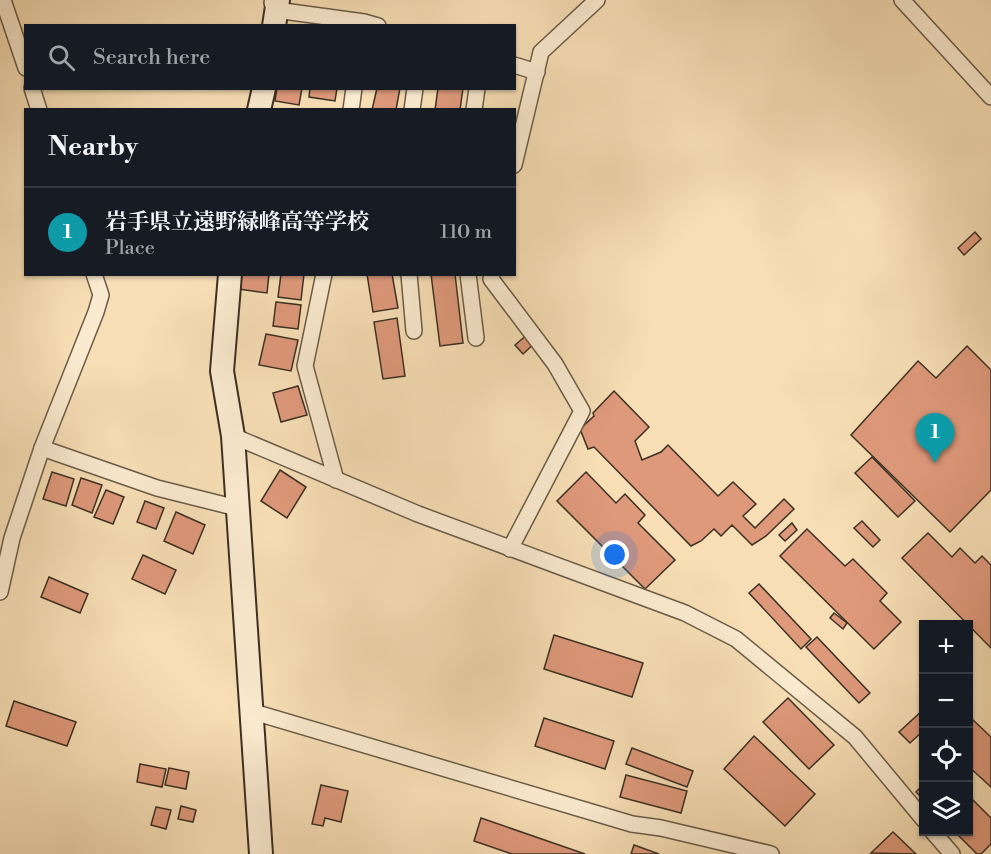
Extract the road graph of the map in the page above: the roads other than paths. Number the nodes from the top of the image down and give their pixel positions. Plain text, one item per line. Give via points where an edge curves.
1 (3, 0) edge
2 (597, 0) edge
3 (902, 0) edge
4 (274, 9) edge
5 (369, 24) edge
6 (24, 63) edge
7 (516, 66) edge
8 (537, 72) junction
9 (33, 90) edge
10 (264, 90) edge
11 (354, 90) edge
12 (415, 90) edge
13 (477, 90) edge
14 (991, 97) edge
15 (38, 108) edge
16 (259, 108) edge
17 (351, 108) edge
18 (412, 108) edge
19 (474, 108) edge
20 (516, 157) edge
21 (95, 276) edge
22 (230, 276) edge
23 (324, 276) edge
24 (409, 276) edge
25 (468, 276) edge
26 (492, 276) edge
27 (414, 331) dead end
28 (476, 338) dead end
29 (233, 436) junction
30 (42, 448) junction
31 (336, 480) junction
32 (237, 508) junction
33 (6, 539) edge
34 (510, 549) junction
35 (0, 592) edge
36 (250, 711) junction
37 (919, 814) edge
38 (937, 836) edge
39 (261, 854) edge
40 (771, 854) edge
41 (952, 854) edge

1 - 6 street
2 - 8 street via 541,52
3 - 14 street
4 - 5 street
7 - 8 street
8 - 20 street
9 - 15 street
10 - 16 street
11 - 17 street
12 - 18 street
13 - 19 street
21 - 30 street via 101,295 96,312
22 - 29 street via 222,371
23 - 31 street via 305,366
24 - 27 street
25 - 28 street
26 - 34 street via 555,364 582,411
29 - 31 street
29 - 32 street
30 - 32 street via 157,488
30 - 33 street
31 - 34 street
32 - 36 street
33 - 35 street
34 - 37 street via 685,613 736,639 855,737
36 - 39 street
36 - 40 street via 632,824
38 - 41 street

